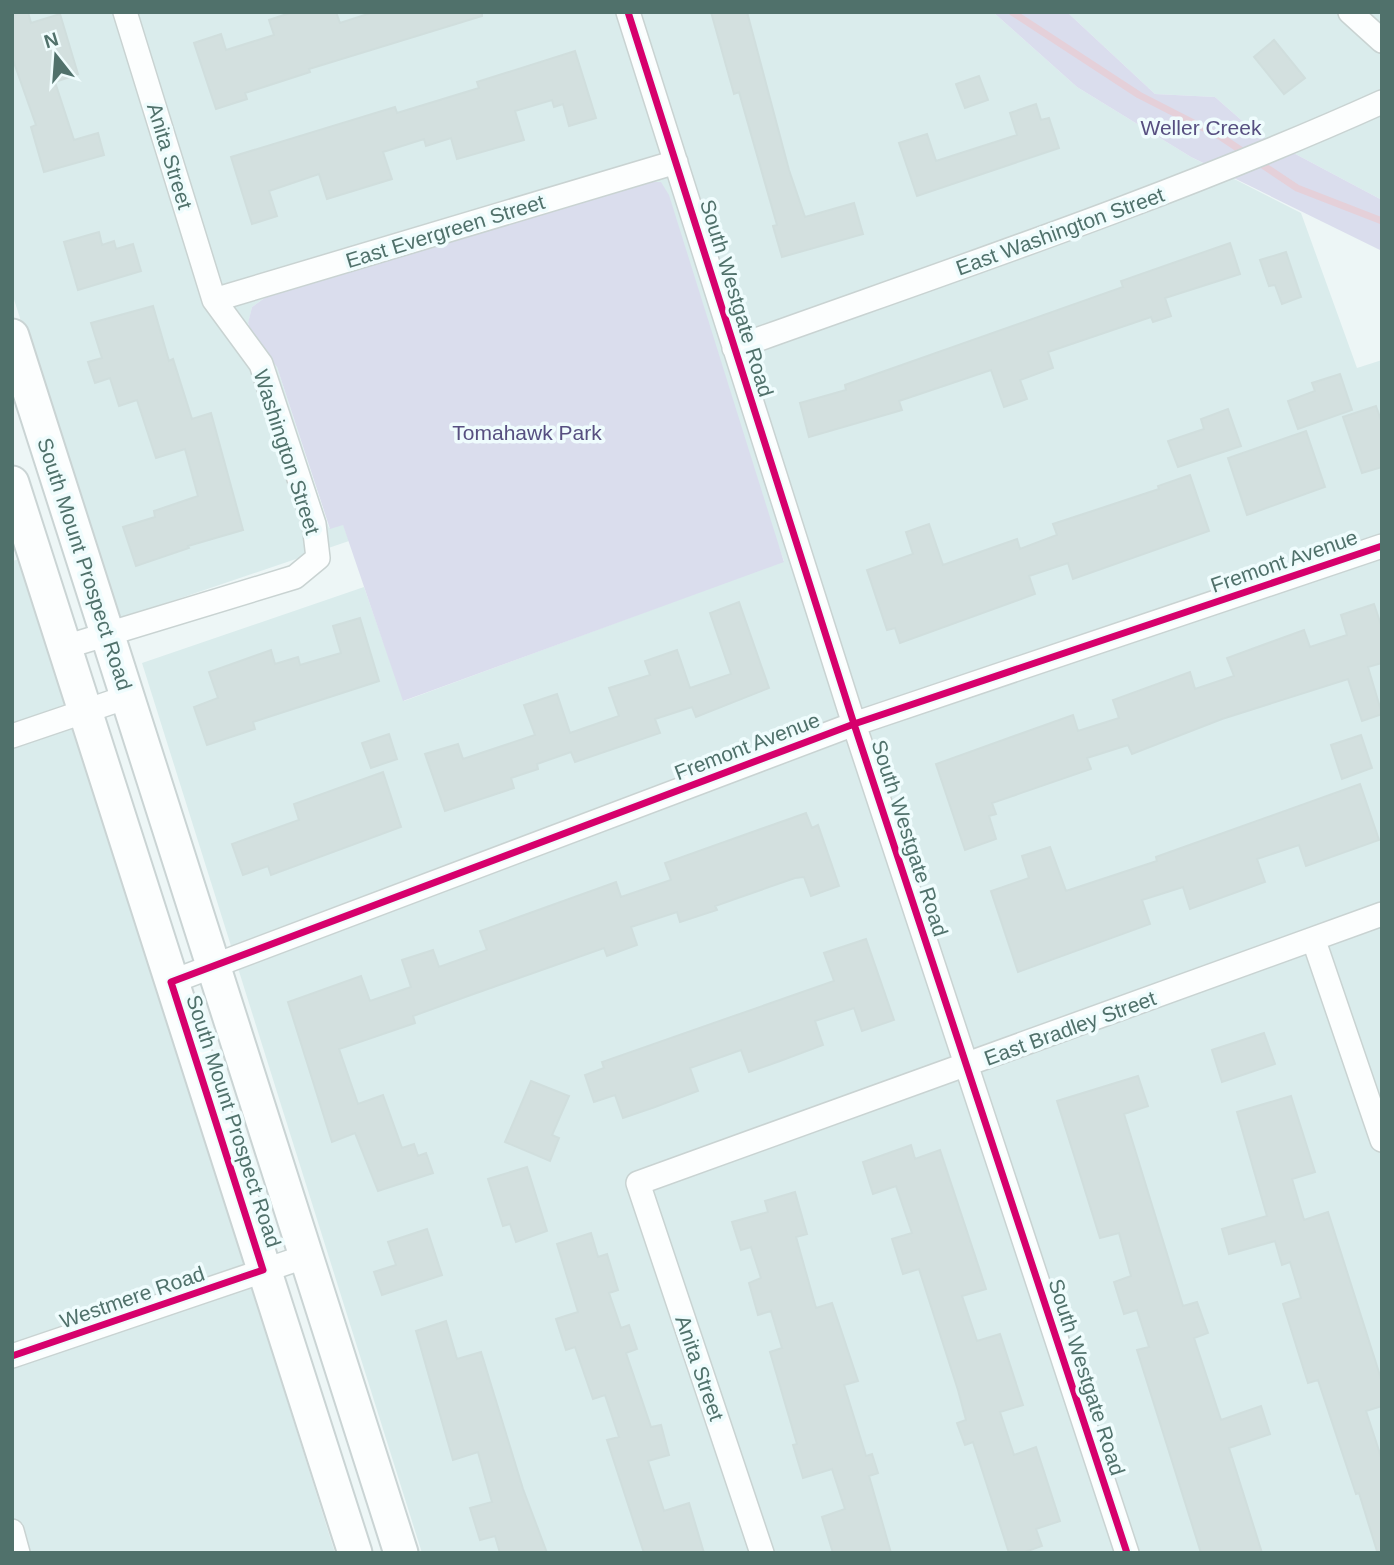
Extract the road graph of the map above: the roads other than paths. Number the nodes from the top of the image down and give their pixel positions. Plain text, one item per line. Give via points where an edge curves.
1 (125, 12) edge
2 (628, 12) edge
3 (1350, 12) edge
4 (1382, 41) edge
5 (1382, 102) edge
6 (676, 162) junction
7 (214, 300) junction
8 (12, 336) edge
9 (734, 348) junction
10 (12, 483) edge
11 (1382, 546) edge
12 (107, 635) junction
13 (65, 647) junction
14 (127, 697) junction
15 (85, 712) junction
16 (854, 724) junction
17 (12, 736) edge
18 (1382, 914) edge
19 (1314, 941) junction
20 (214, 967) junction
21 (171, 982) junction
22 (966, 1065) junction
23 (1382, 1140) edge
24 (638, 1182) joint
25 (307, 1256) junction
26 (262, 1270) junction
27 (12, 1356) edge
28 (12, 1531) edge
29 (18, 1553) edge
30 (355, 1553) edge
31 (401, 1553) edge
32 (762, 1553) edge
33 (1127, 1553) edge

1 - 7 street, Anita Street
2 - 6 street, South Westgate Road
3 - 4 street
5 - 9 street, East Washington Street via 1184,186
6 - 7 street, East Evergreen Street
6 - 9 street, South Westgate Road
7 - 12 street, Washington Street via 261,364 314,524 318,558 295,577
8 - 12 main road, South Mount Prospect Road
9 - 16 street, South Westgate Road
10 - 13 main road, South Mount Prospect Road
11 - 16 street, Fremont Avenue
12 - 13 street, Washington Street
12 - 14 main road, South Mount Prospect Road
13 - 15 main road, South Mount Prospect Road
14 - 15 street
14 - 20 main road, South Mount Prospect Road
15 - 17 street
15 - 21 main road, South Mount Prospect Road
16 - 20 street, Fremont Avenue
16 - 22 street, South Westgate Road
18 - 19 street, East Bradley Street
19 - 22 street, East Bradley Street
19 - 23 street
20 - 21 street, Fremont Avenue
20 - 25 main road, South Mount Prospect Road
21 - 26 main road, South Mount Prospect Road
22 - 24 street, East Bradley Street
22 - 33 street, South Westgate Road
24 - 32 street, Anita Street
25 - 26 street, Westmere Road
25 - 31 main road, South Mount Prospect Road
26 - 27 street, Westmere Road
26 - 30 main road, South Mount Prospect Road
28 - 29 street

